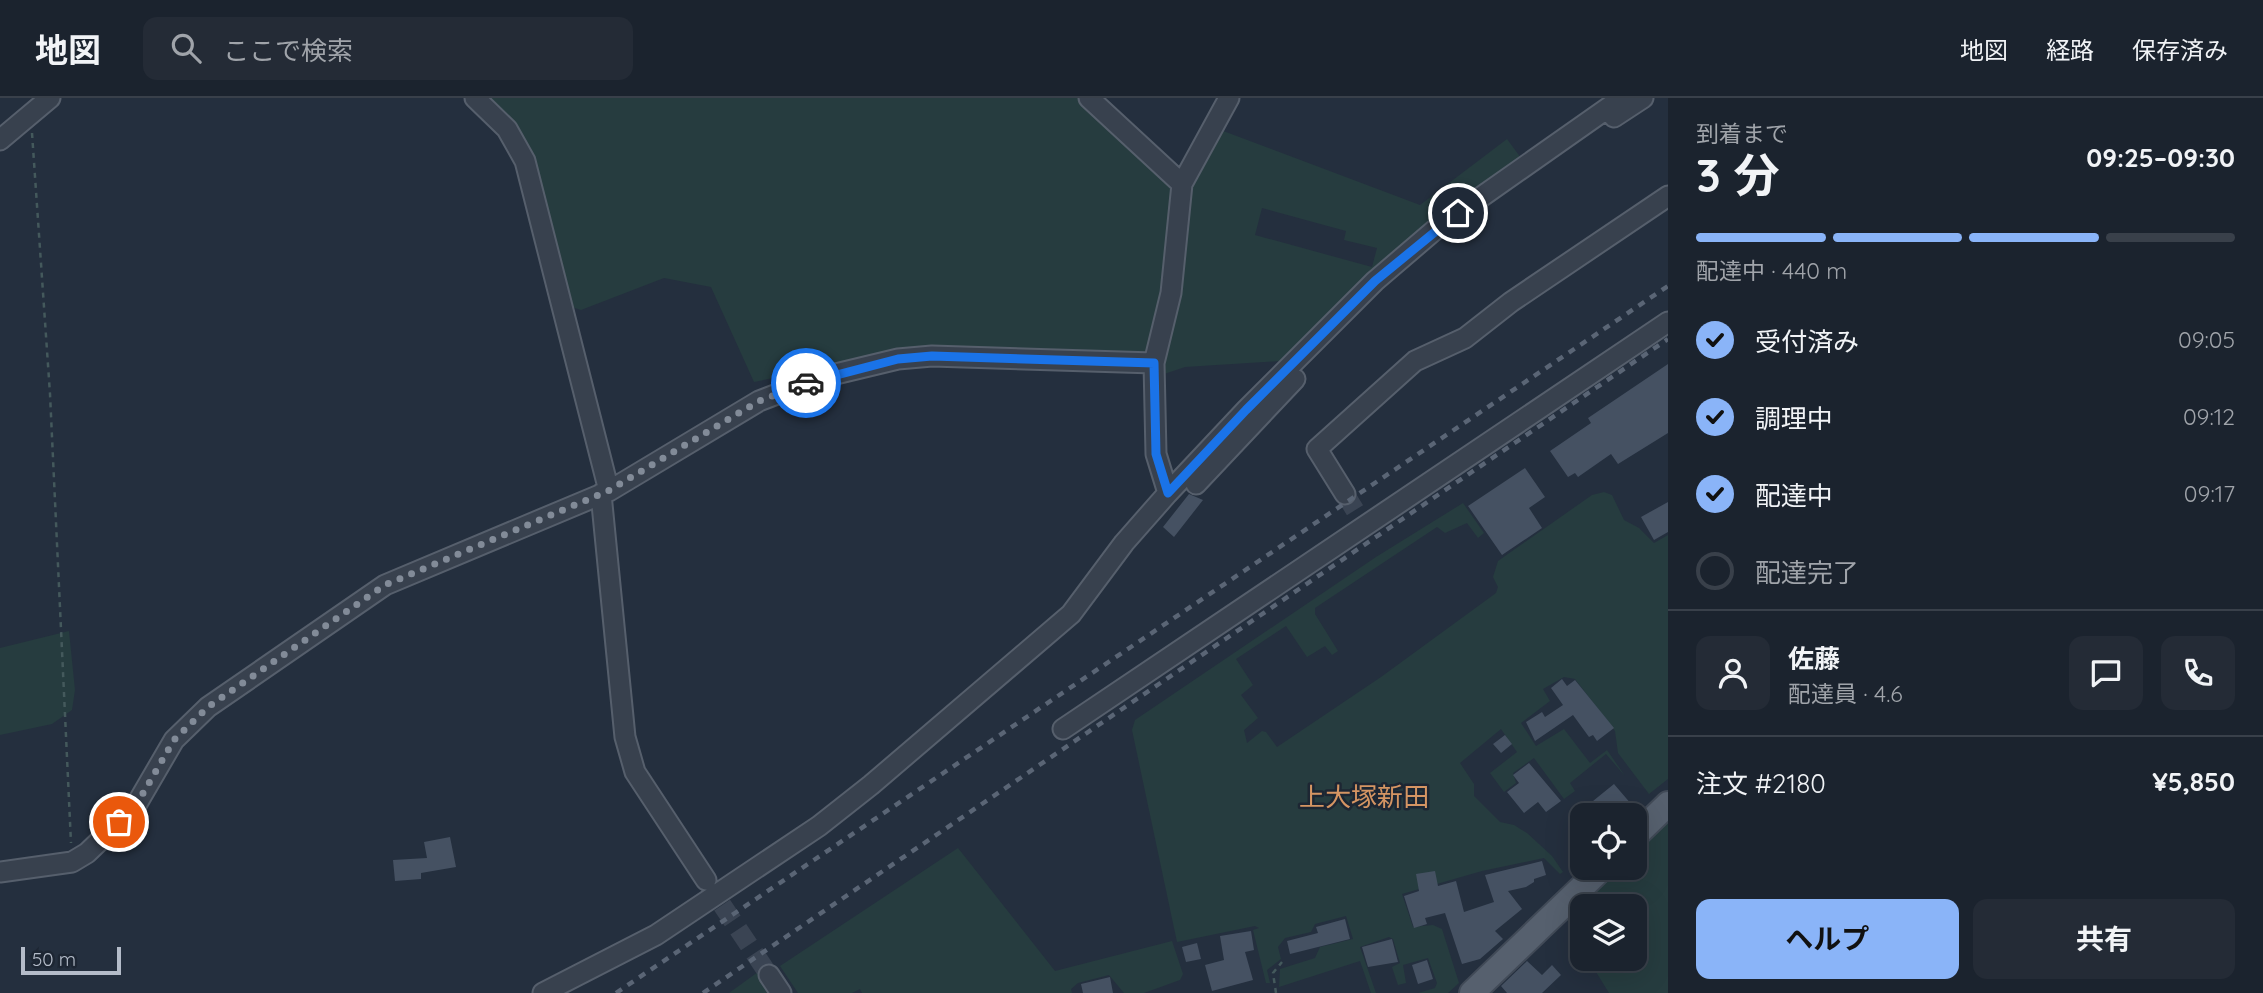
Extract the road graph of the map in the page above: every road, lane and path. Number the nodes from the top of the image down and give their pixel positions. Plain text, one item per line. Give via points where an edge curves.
1 (50, 98) edge
2 (475, 98) edge
3 (1089, 98) edge
4 (1229, 98) edge
5 (1622, 98) edge
6 (1643, 98) edge
7 (30, 116) junction
8 (0, 139) edge
9 (1182, 184) junction
10 (1668, 196) edge
11 (1668, 322) edge
12 (1154, 363) junction
13 (1196, 484) dead end
14 (605, 492) junction
15 (1168, 493) junction
16 (1345, 494) tunnel mouth
17 (1063, 729) dead end
18 (1668, 804) edge
19 (1647, 824) edge
20 (72, 862) junction
21 (0, 872) edge
22 (706, 880) tunnel mouth
23 (1590, 880) edge
24 (1282, 962) dead end
25 (768, 975) tunnel mouth
26 (543, 993) edge
27 (781, 993) edge
28 (1276, 993) edge
29 (1472, 993) edge

1 - 7 street
2 - 14 street via 507,129 525,161
3 - 9 street
4 - 9 street
5 - 15 street via 1437,228 1375,281
6 - 13 street via 1454,227 1378,290
7 - 8 street
7 - 20 path via 50,394
9 - 12 street via 1171,293
10 - 16 street via 1465,338 1415,361 1317,449
11 - 17 street via 1362,520
12 - 14 street via 898,359 819,378 759,401
12 - 15 street via 1156,454
14 - 20 street via 385,585 316,632 201,714 174,740 135,807
14 - 22 street via 625,737 635,772
15 - 26 street via 1071,614 871,785 819,826 656,935
18 - 19 main road
20 - 21 street
23 - 29 main road
24 - 28 path via 1273,973
25 - 27 street

